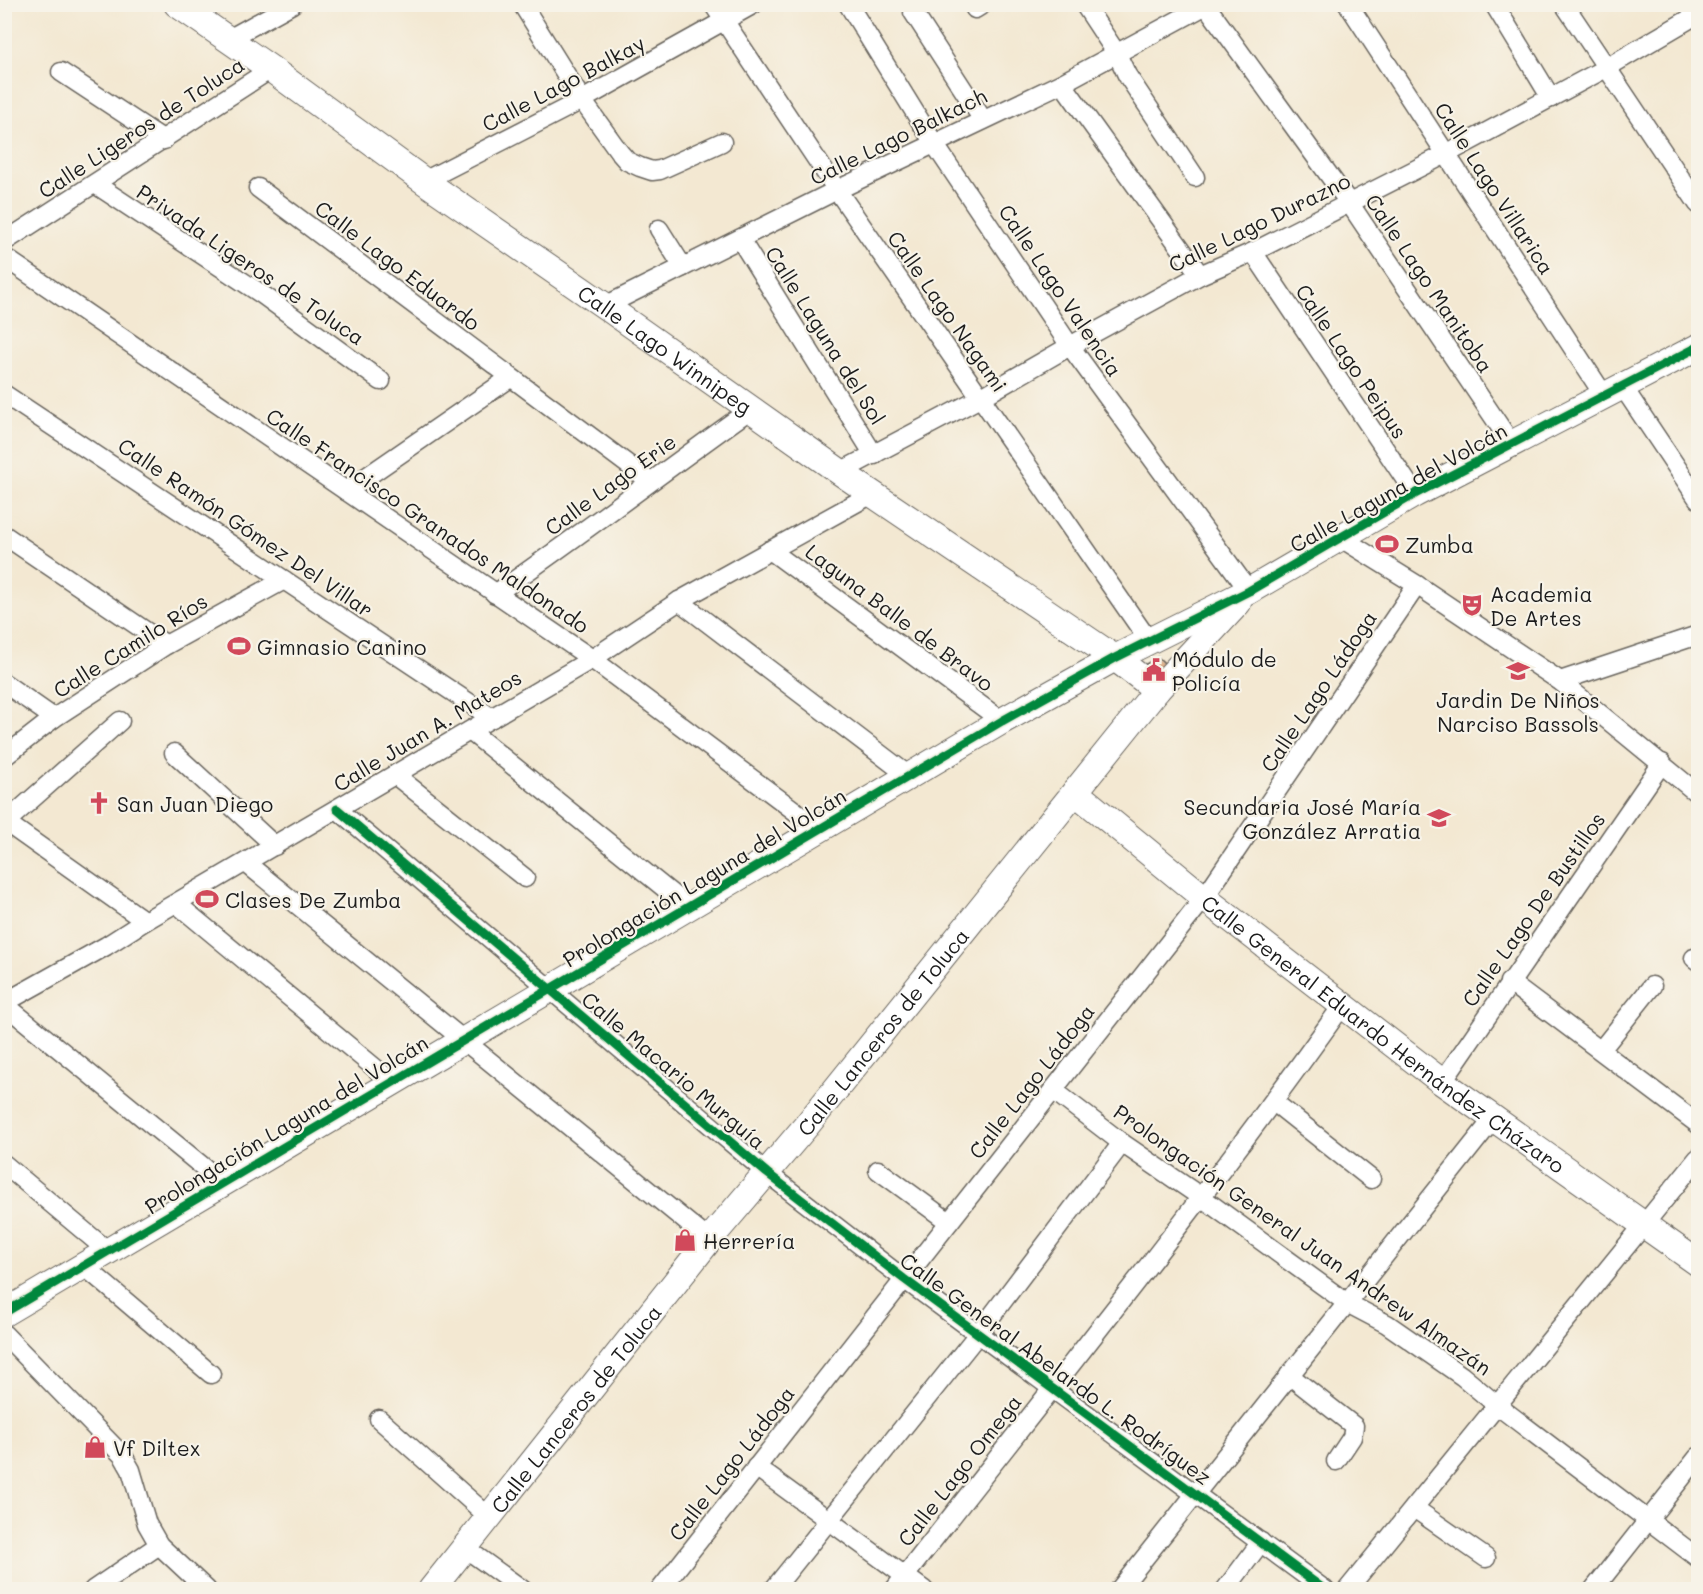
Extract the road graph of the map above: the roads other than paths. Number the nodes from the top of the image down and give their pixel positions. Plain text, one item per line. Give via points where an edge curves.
1 (177, 4) edge
2 (292, 4) edge
3 (522, 4) edge
4 (713, 4) edge
5 (754, 4) edge
6 (848, 4) edge
7 (1084, 4) edge
8 (1348, 4) edge
9 (1494, 4) edge
10 (1564, 4) edge
11 (1206, 5) edge
12 (912, 12) dead end
13 (1698, 14) edge
14 (724, 21) junction
15 (227, 40) junction
16 (1117, 54) junction
17 (1606, 68) junction
18 (271, 69) junction
19 (61, 72) dead end
20 (1062, 83) junction
21 (1551, 98) junction
22 (582, 100) junction
23 (983, 120) junction
24 (164, 140) junction
25 (722, 142) dead end
26 (935, 145) junction
27 (1446, 154) junction
28 (1195, 177) dead end
29 (424, 181) junction
30 (95, 184) junction
31 (258, 188) dead end
32 (837, 190) junction
33 (1350, 204) junction
34 (1698, 204) edge
35 (659, 229) dead end
36 (740, 238) junction
37 (4, 242) edge
38 (1253, 252) junction
39 (4, 256) edge
40 (683, 267) junction
41 (1200, 275) junction
42 (605, 306) junction
43 (1070, 346) junction
44 (1698, 347) edge
45 (510, 378) junction
46 (381, 381) dead end
47 (1614, 392) junction
48 (4, 394) edge
49 (980, 398) junction
50 (751, 409) junction
51 (1511, 443) junction
52 (874, 455) junction
53 (840, 472) junction
54 (650, 481) junction
55 (346, 491) junction
56 (872, 494) junction
57 (1415, 494) junction
58 (1698, 499) edge
59 (4, 535) edge
60 (1341, 538) junction
61 (770, 550) junction
62 (284, 580) junction
63 (1417, 585) junction
64 (1249, 591) junction
65 (495, 594) junction
66 (679, 601) junction
67 (1698, 635) edge
68 (1149, 641) junction
69 (166, 645) junction
70 (1115, 658) junction
71 (592, 659) junction
72 (1560, 681) junction
73 (4, 682) edge
74 (1157, 690) junction
75 (54, 718) junction
76 (492, 718) junction
77 (120, 721) dead end
78 (1002, 721) junction
79 (470, 731) junction
80 (174, 753) dead end
81 (4, 757) edge
82 (1662, 763) junction
83 (395, 775) junction
84 (909, 776) junction
85 (1076, 792) junction
86 (1698, 795) edge
87 (337, 809) junction
88 (5, 821) edge
89 (819, 829) junction
90 (275, 846) junction
91 (246, 863) junction
92 (525, 878) dead end
93 (1204, 898) junction
94 (177, 904) junction
95 (688, 907) junction
96 (145, 921) junction
97 (1509, 982) junction
98 (1652, 986) dead end
99 (550, 989) junction
100 (4, 1004) edge
101 (1342, 1006) junction
102 (464, 1040) junction
103 (1601, 1050) junction
104 (392, 1082) junction
105 (1442, 1082) junction
106 (1053, 1090) junction
107 (1274, 1102) junction
108 (1494, 1118) junction
109 (1698, 1124) edge
110 (1122, 1143) junction
111 (1698, 1158) edge
112 (4, 1164) edge
113 (878, 1170) dead end
114 (767, 1173) junction
115 (1371, 1179) dead end
116 (223, 1183) junction
117 (1201, 1197) junction
118 (948, 1222) junction
119 (1644, 1225) junction
120 (709, 1240) junction
121 (108, 1251) junction
122 (1698, 1263) edge
123 (84, 1266) junction
124 (904, 1279) junction
125 (1347, 1303) junction
126 (4, 1313) edge
127 (4, 1334) edge
128 (978, 1334) junction
129 (211, 1374) dead end
130 (1289, 1375) junction
131 (1052, 1388) junction
132 (1498, 1406) junction
133 (379, 1419) dead end
134 (1698, 1457) edge
135 (1336, 1461) dead end
136 (756, 1467) junction
137 (1195, 1494) junction
138 (1414, 1508) junction
139 (490, 1518) junction
140 (828, 1520) junction
141 (1647, 1520) junction
142 (1261, 1542) junction
143 (159, 1545) junction
144 (465, 1548) junction
145 (1486, 1557) dead end
146 (1698, 1557) edge
147 (900, 1583) edge
148 (93, 1590) edge
149 (207, 1590) edge
150 (431, 1590) edge
151 (523, 1590) edge
152 (660, 1590) edge
153 (772, 1590) edge
154 (924, 1590) edge
155 (1119, 1590) edge
156 (1225, 1590) edge
157 (1325, 1590) edge
158 (1347, 1590) edge
159 (1593, 1590) edge

1 - 15 main road, Calle Lago Winnipeg
2 - 15 street
3 - 22 street
4 - 14 street, Calle Lago Nagami
5 - 14 street, Calle Lago Balkay
6 - 26 street, Calle Lago Valencia
7 - 16 street
8 - 27 street, Calle Lago Villarica
9 - 21 street
10 - 17 street
11 - 16 street, Calle Lago Balkach
11 - 33 street, Calle Lago Manitoba
12 - 23 street
13 - 17 street, Calle Lago Durazno
14 - 22 street, Calle Lago Balkay
14 - 32 street, Calle Lago Nagami
15 - 18 main road, Calle Lago Winnipeg
16 - 20 street, Calle Lago Balkach
16 - 28 street
17 - 21 street, Calle Lago Durazno
17 - 34 street
18 - 24 street, Calle Ligeros de Toluca
18 - 29 main road, Calle Lago Winnipeg
19 - 24 street
20 - 23 street, Calle Lago Balkach
20 - 41 street
21 - 27 street, Calle Lago Durazno
22 - 25 street via 627,160 652,171
22 - 29 street, Calle Lago Balkay
23 - 26 street, Calle Lago Balkach
24 - 30 street, Calle Ligeros de Toluca
26 - 32 street, Calle Lago Balkach
26 - 43 street, Calle Lago Valencia
27 - 33 street, Calle Lago Durazno
27 - 47 street, Calle Lago Villarica
29 - 42 main road, Calle Lago Winnipeg
30 - 37 street, Calle Ligeros de Toluca
30 - 46 street, Privada Ligeros de Toluca via 263,296
31 - 45 street, Calle Lago Eduardo
32 - 36 street, Calle Lago Balkach
32 - 49 street, Calle Lago Nagami
33 - 38 street, Calle Lago Durazno
33 - 51 street, Calle Lago Manitoba
35 - 40 street
36 - 40 street, Calle Lago Balkach
36 - 52 street, Calle Laguna del Sol
38 - 41 street, Calle Lago Durazno
38 - 57 street, Calle Lago Peipus
39 - 55 street, Calle Francisco Granados Maldonado
40 - 42 street, Calle Lago Balkach
41 - 43 street, Calle Lago Durazno
42 - 50 main road, Calle Lago Winnipeg
43 - 49 street, Calle Lago Durazno
43 - 64 street, Calle Lago Valencia
44 - 47 main road, Calle Laguna del Volcán
45 - 54 street, Calle Lago Eduardo
45 - 55 street
47 - 51 main road, Calle Laguna del Volcán
47 - 58 street, Calle Lago Villarica
48 - 62 street, Calle Ramón Gómez Del Villar
49 - 52 street, Calle Lago Durazno
49 - 68 street, Calle Lago Nagami
50 - 53 main road, Calle Lago Winnipeg
50 - 54 street, Calle Lago Erie
51 - 57 main road, Calle Laguna del Volcán
52 - 53 street, Calle Lago Durazno
53 - 56 main road, Calle Lago Winnipeg
54 - 65 street, Calle Lago Erie
55 - 65 street, Calle Francisco Granados Maldonado
56 - 61 street, Calle Juan A. Mateos
56 - 70 main road, Calle Lago Winnipeg
57 - 60 main road, Calle Laguna del Volcán
59 - 69 street
60 - 63 street
60 - 64 main road, Calle Laguna del Volcán
61 - 66 street, Calle Juan A. Mateos
61 - 78 street, Laguna Balle de Bravo
62 - 69 street, Calle Camilo Ríos
62 - 76 street, Calle Ramón Gómez Del Villar
63 - 72 street
63 - 93 street, Calle Lago Ládoga
64 - 68 main road, Calle Laguna del Volcán
64 - 74 main road, Calle Lanceros de Toluca
65 - 71 street, Calle Francisco Granados Maldonado
66 - 71 street, Calle Juan A. Mateos
66 - 84 street
67 - 72 street
68 - 70 main road, Calle Laguna del Volcán
69 - 75 street, Calle Camilo Ríos
70 - 74 main road, Calle Lago Winnipeg
70 - 78 main road, Prolongación Laguna del Volcán
71 - 76 street, Calle Juan A. Mateos
71 - 89 street, Calle Francisco Granados Maldonado
72 - 82 street
73 - 75 street
74 - 85 main road, Calle Lanceros de Toluca
75 - 81 street, Calle Camilo Ríos
76 - 79 street, Calle Juan A. Mateos
77 - 88 street
78 - 84 main road, Prolongación Laguna del Volcán
79 - 83 street, Calle Juan A. Mateos
79 - 95 street
80 - 90 street
82 - 86 street
82 - 97 street, Calle Lago De Bustillos
83 - 87 street, Calle Juan A. Mateos
83 - 92 street
84 - 89 main road, Prolongación Laguna del Volcán
85 - 93 main road, Calle General Eduardo Hernández Cházaro
85 - 114 main road, Calle Lanceros de Toluca
87 - 90 street, Calle Juan A. Mateos
87 - 99 street, Calle Macario Murguía
88 - 96 street
89 - 95 main road, Prolongación Laguna del Volcán
90 - 91 street, Calle Juan A. Mateos
91 - 94 street, Calle Juan A. Mateos
91 - 102 street
93 - 101 main road, Calle General Eduardo Hernández Cházaro
93 - 106 street, Calle Lago Ládoga
94 - 96 street, Calle Juan A. Mateos
94 - 104 street
95 - 99 main road, Prolongación Laguna del Volcán
96 - 100 street, Calle Juan A. Mateos
97 - 103 street
97 - 105 street, Calle Lago De Bustillos
98 - 103 street
99 - 102 main road, Prolongación Laguna del Volcán
99 - 114 street, Calle Macario Murguía
100 - 116 street
101 - 105 main road, Calle General Eduardo Hernández Cházaro
101 - 107 street, Calle Lago Omega
102 - 104 main road, Prolongación Laguna del Volcán
102 - 120 street
103 - 109 street
104 - 116 main road, Prolongación Laguna del Volcán
105 - 108 main road, Calle General Eduardo Hernández Cházaro
106 - 110 street, Prolongación General Juan Andrew Almazán
106 - 118 street, Calle Lago Ládoga
107 - 115 street
107 - 117 street, Calle Lago Omega
108 - 119 main road, Calle General Eduardo Hernández Cházaro
108 - 125 street
110 - 117 street, Prolongación General Juan Andrew Almazán
110 - 128 street
111 - 119 street
112 - 121 street
113 - 118 street
114 - 120 main road, Calle Lanceros de Toluca
114 - 124 street, Calle General Abelardo L. Rodríguez
116 - 121 main road, Prolongación Laguna del Volcán
117 - 125 street, Prolongación General Juan Andrew Almazán
117 - 131 street, Calle Lago Omega
118 - 124 street, Calle Lago Ládoga
119 - 122 main road, Calle General Eduardo Hernández Cházaro
119 - 132 street
120 - 139 main road, Calle Lanceros de Toluca
121 - 123 main road, Prolongación Laguna del Volcán
123 - 126 main road, Prolongación Laguna del Volcán
123 - 129 street
124 - 128 street, Calle General Abelardo L. Rodríguez
124 - 136 street, Calle Lago Ládoga
125 - 130 street
125 - 132 street, Prolongación General Juan Andrew Almazán via 1425,1349
127 - 143 street via 123,1455 147,1524
128 - 131 street, Calle General Abelardo L. Rodríguez
128 - 140 street
130 - 135 street via 1354,1426 1352,1437
130 - 137 street
131 - 137 street, Calle General Abelardo L. Rodríguez
131 - 147 street, Calle Lago Omega
132 - 138 street
132 - 141 street, Prolongación General Juan Andrew Almazán
133 - 139 street
134 - 141 street
136 - 140 street
136 - 152 street, Calle Lago Ládoga
137 - 142 street, Calle General Abelardo L. Rodríguez
137 - 155 street
138 - 145 street
138 - 158 street
139 - 144 main road, Calle Lanceros de Toluca
140 - 147 street
140 - 153 street
141 - 146 street, Prolongación General Juan Andrew Almazán
141 - 159 street
142 - 156 street
142 - 157 street, Calle General Abelardo L. Rodríguez
143 - 148 street
143 - 149 street
144 - 150 main road, Calle Lanceros de Toluca
144 - 151 street
147 - 154 street

